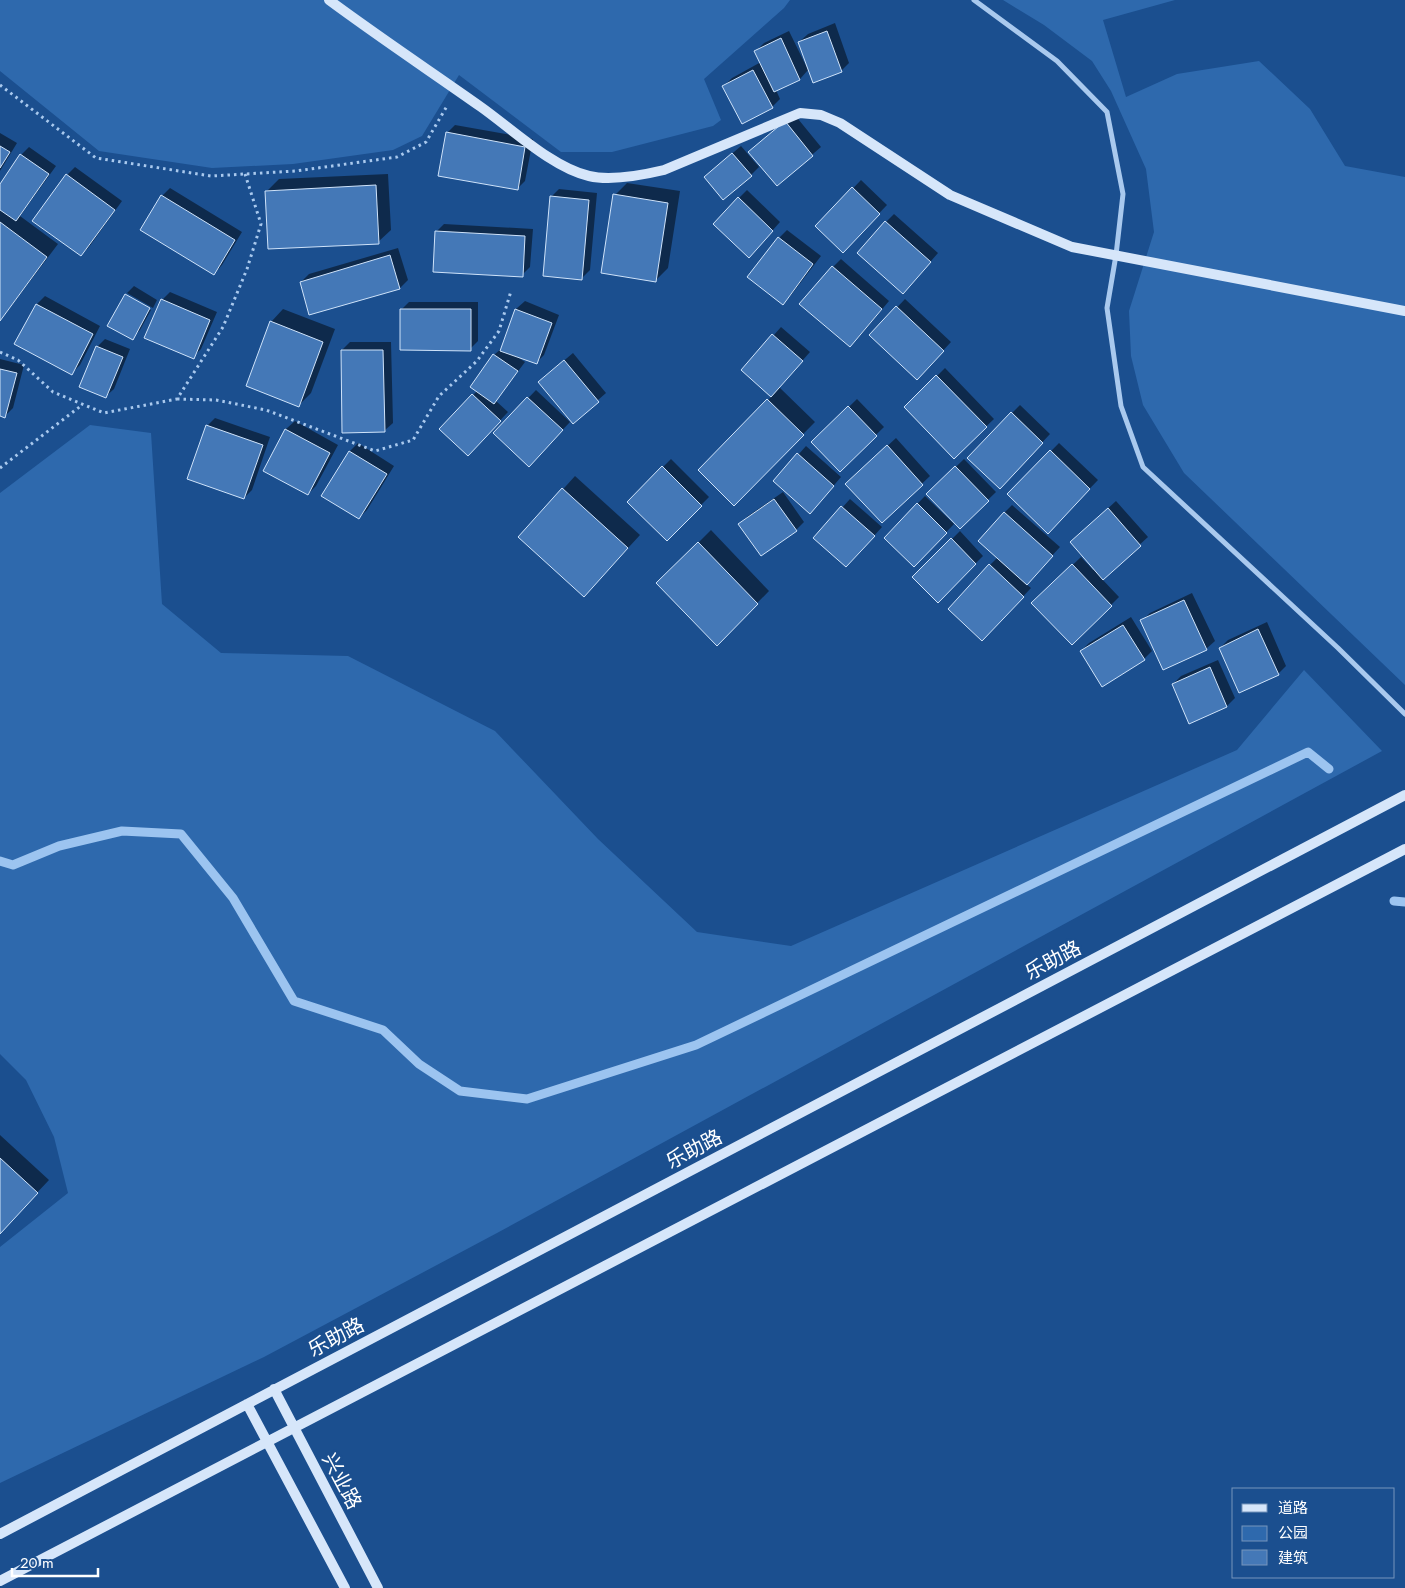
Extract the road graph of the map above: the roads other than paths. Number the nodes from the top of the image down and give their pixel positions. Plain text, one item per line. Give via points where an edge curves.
1 (329, 0) edge
2 (974, 0) edge
3 (1116, 255) junction
4 (1405, 312) edge
5 (1405, 714) edge
6 (1405, 795) edge
7 (1405, 849) edge
8 (274, 1390) junction
9 (247, 1404) junction
10 (294, 1427) junction
11 (267, 1441) junction
12 (0, 1534) edge
13 (0, 1581) edge
14 (345, 1588) edge
15 (378, 1588) edge

1 - 3 street via 562,166 590,177 657,172 800,113 821,115 840,123 950,195 1072,247
2 - 3 street via 1057,61 1107,112 1123,194
3 - 4 street
3 - 5 street via 1107,308 1121,406 1143,467
6 - 8 street, 乐助路
7 - 10 street
8 - 9 street, 乐助路
8 - 10 street, 兴业路
9 - 11 street
9 - 12 street, 乐助路
10 - 11 street
10 - 15 street, 兴业路
11 - 13 street
11 - 14 street

